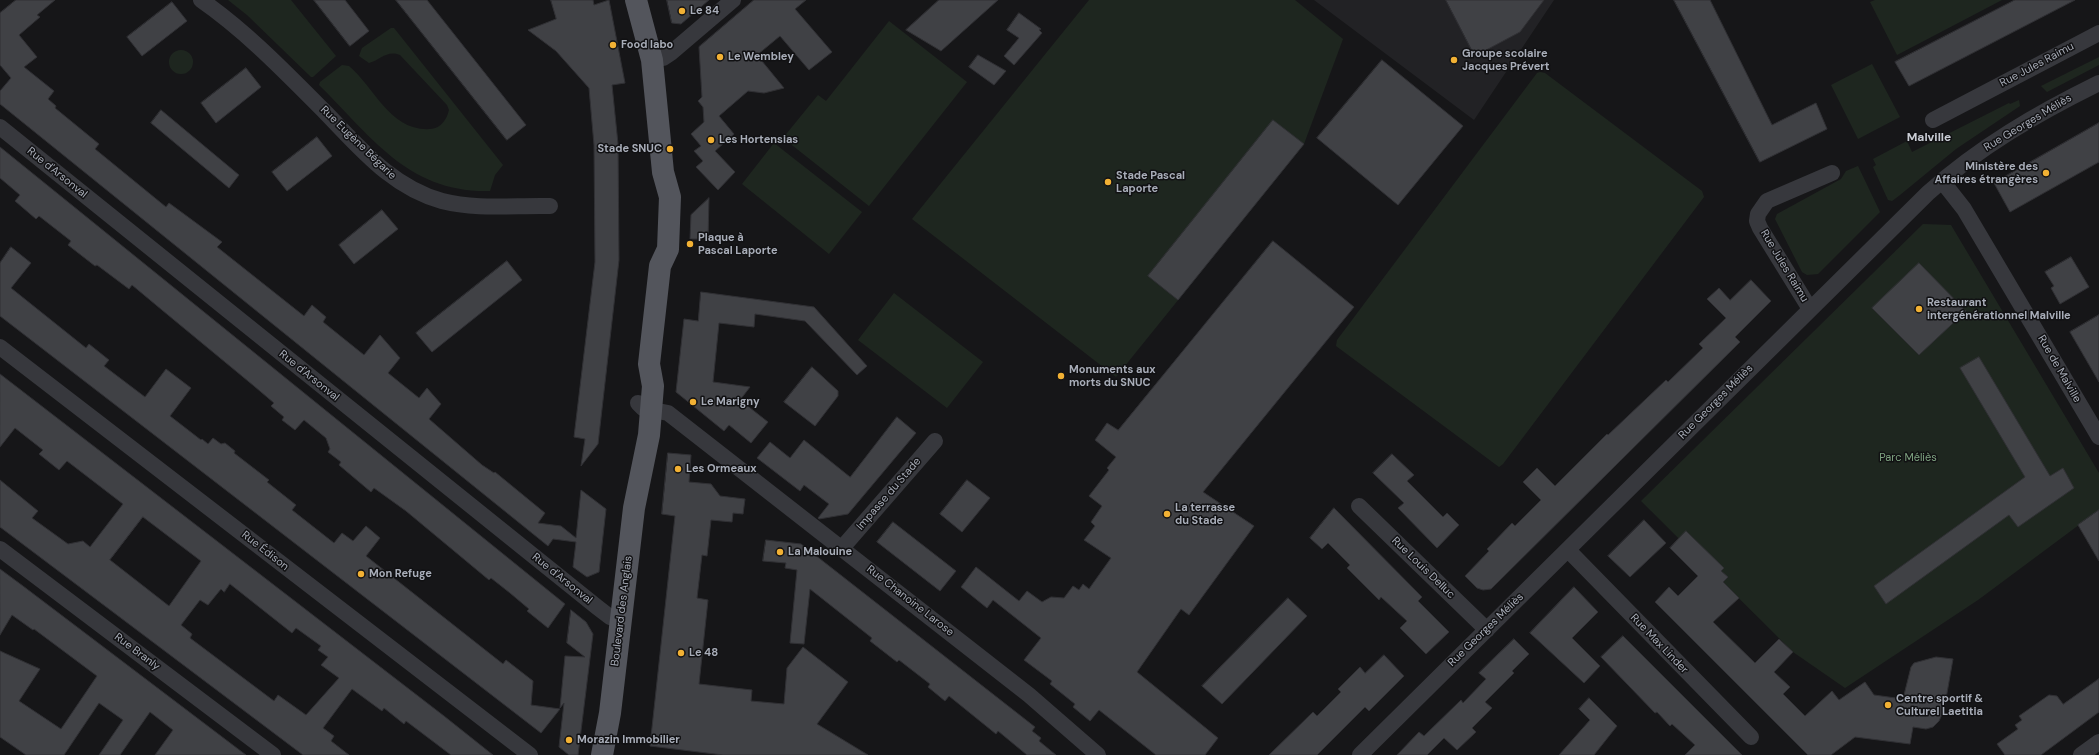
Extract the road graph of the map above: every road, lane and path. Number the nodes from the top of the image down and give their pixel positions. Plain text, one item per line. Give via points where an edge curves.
1 (201, 0) edge
2 (636, 0) edge
3 (732, 0) edge
4 (2099, 33) edge
5 (652, 60) junction
6 (2099, 83) edge
7 (1933, 120) dead end
8 (0, 127) edge
9 (1832, 172) dead end
10 (1942, 181) junction
11 (550, 206) dead end
12 (1810, 309) junction
13 (0, 347) edge
14 (645, 406) junction
15 (2099, 437) edge
16 (935, 441) dead end
17 (1360, 506) dead end
18 (842, 548) junction
19 (0, 549) edge
20 (1568, 550) junction
21 (621, 621) junction
22 (1487, 630) junction
23 (610, 713) junction
24 (1751, 737) dead end
25 (2099, 742) edge
26 (273, 755) edge
27 (530, 755) edge
28 (602, 755) edge
29 (612, 755) edge
30 (1098, 755) edge
31 (1360, 755) edge
32 (2081, 755) edge

1 - 11 street, Rue Eugène Bégarie via 245,34 374,161 404,186 460,205
2 - 5 main road, Boulevard des Anglais
3 - 5 street via 672,52 663,58
4 - 7 street, Rue Jules Raimu
5 - 14 main road, Boulevard des Anglais via 663,172 670,197 668,249 660,266 649,364 653,386
6 - 10 street, Rue Georges Méliès via 2042,112 2005,135
8 - 21 street, Rue d'Arsonval via 590,602 610,617
9 - 12 street, Rue Jules Raimu via 1768,201 1758,214 1760,228
10 - 12 street, Rue Georges Méliès
10 - 15 street, Rue de Malville via 1964,209
12 - 20 street, Rue Georges Méliès
13 - 27 street, Rue Édison
14 - 18 street, Rue Chanoine Larose via 668,413
14 - 21 main road, Boulevard des Anglais via 648,435 634,508
16 - 18 street, Impasse du Stade
17 - 22 street, Rue Louis Delluc
18 - 30 street, Rue Chanoine Larose via 1029,695
19 - 26 street, Rue Branly
20 - 22 street, Rue Georges Méliès
20 - 24 street, Rue Max Linder
21 - 23 main road, Boulevard des Anglais
22 - 31 street, Rue Georges Méliès
23 - 28 main road, Boulevard des Anglais
23 - 29 main road, Boulevard des Anglais
25 - 32 street

